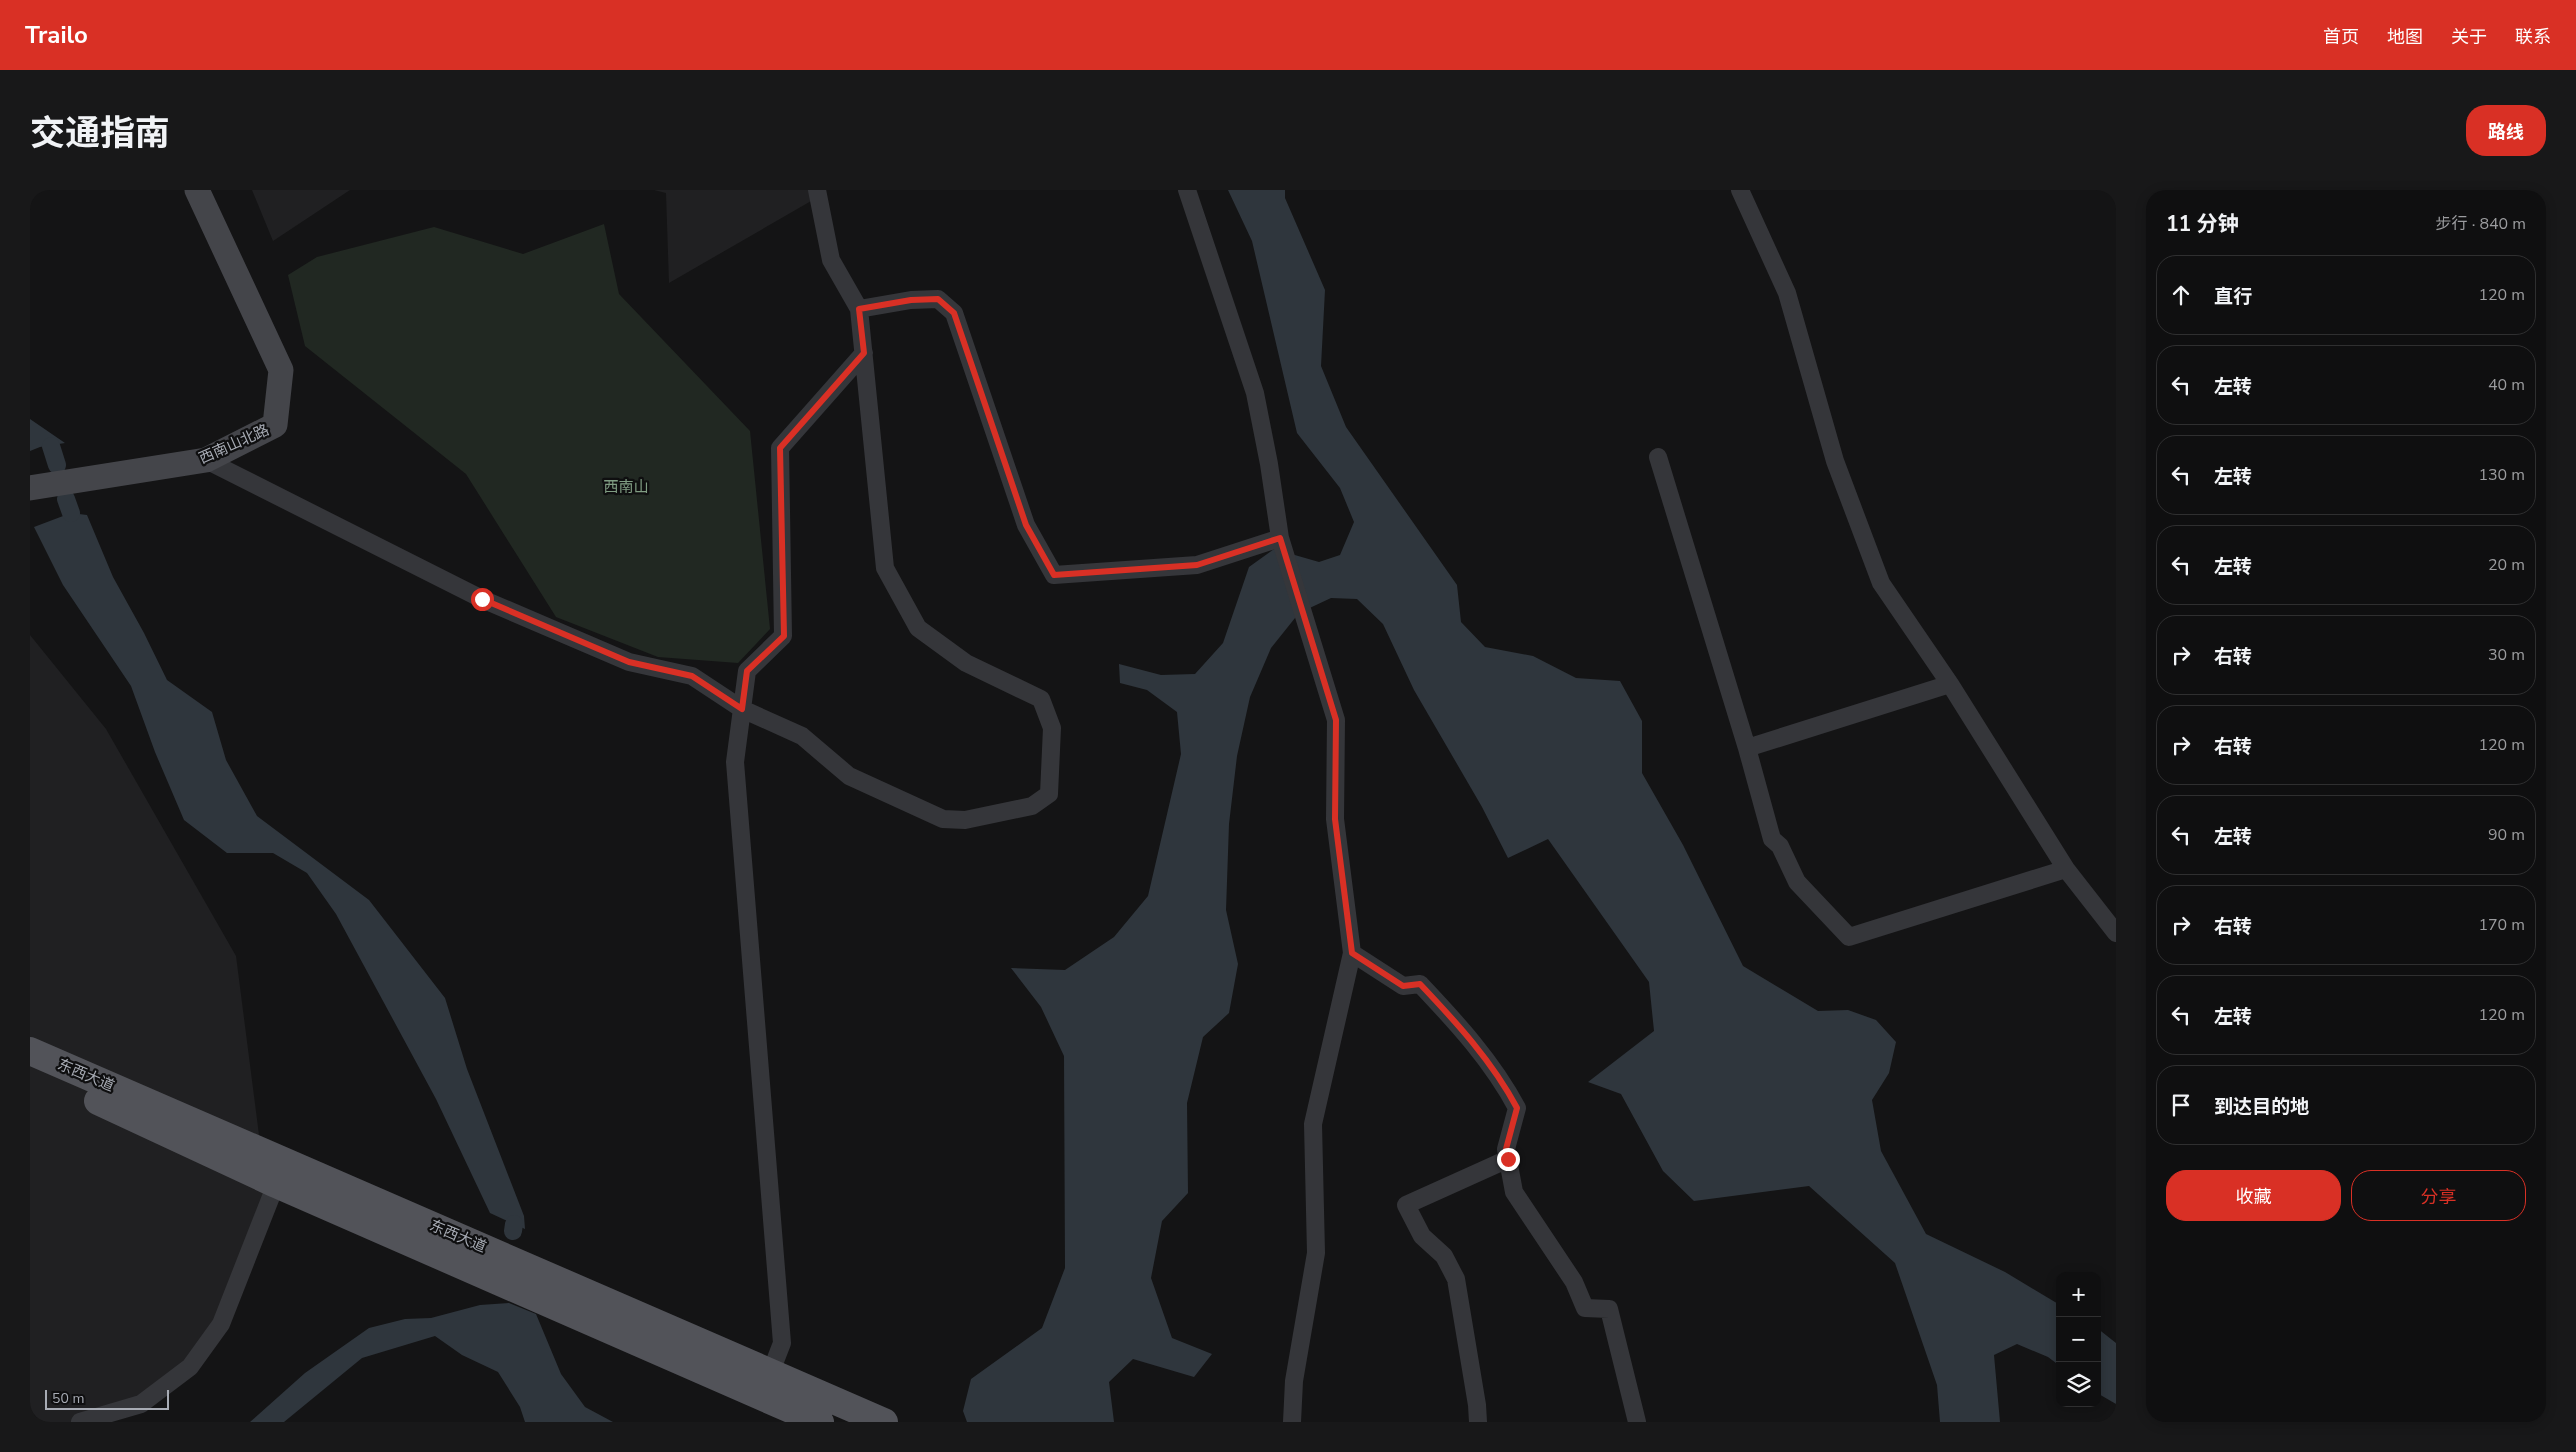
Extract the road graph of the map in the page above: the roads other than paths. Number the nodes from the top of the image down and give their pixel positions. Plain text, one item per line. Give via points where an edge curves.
1 (197, 190) edge
2 (817, 190) edge
3 (1187, 190) edge
4 (1740, 190) edge
5 (859, 309) junction
6 (864, 353) junction
7 (1658, 457) dead end
8 (206, 460) junction
9 (30, 488) edge
10 (1280, 538) junction
11 (1950, 684) junction
12 (742, 709) junction
13 (1747, 748) junction
14 (2066, 869) junction
15 (2116, 934) edge
16 (1352, 953) junction
17 (30, 1051) edge
18 (30, 1072) edge
19 (1508, 1159) junction
20 (276, 1184) junction
21 (770, 1374) junction
22 (80, 1422) edge
23 (820, 1422) edge
24 (884, 1422) edge
25 (1292, 1422) edge
26 (1478, 1422) edge
27 (1637, 1422) edge

1 - 8 street, 西南山北路 via 281,370 275,425
2 - 5 street via 831,260
3 - 10 street via 1255,393 1270,464
4 - 11 street via 1787,293 1835,461 1881,583
5 - 6 street
5 - 10 street via 938,299 954,313 1026,525 1054,575 1197,565
6 - 12 street via 780,448 784,636 747,671
6 - 12 street via 885,568 918,628 966,663 1041,699 1052,728 1049,794 1032,806 965,820 943,820 849,776 802,736
7 - 13 street
8 - 9 street, 西南山北路
8 - 12 street via 482,599 629,662 692,676
10 - 16 street via 1336,720 1335,819
11 - 13 street
11 - 14 street
12 - 21 street via 735,762 782,1343
13 - 14 street via 1772,838 1780,846 1797,882 1850,937
14 - 15 street
16 - 19 street via 1403,986 1420,984 1466,1032 1517,1108 1506,1149
16 - 25 street via 1313,1124 1316,1254 1294,1381
17 - 21 main road, 东西大道
18 - 20 main road, 东西大道
19 - 26 street via 1406,1205 1422,1236 1444,1256 1456,1279
19 - 27 street via 1514,1192 1574,1282 1585,1308 1609,1309
20 - 22 street via 221,1324 190,1367 141,1404
20 - 23 main road, 东西大道
21 - 24 main road, 东西大道

